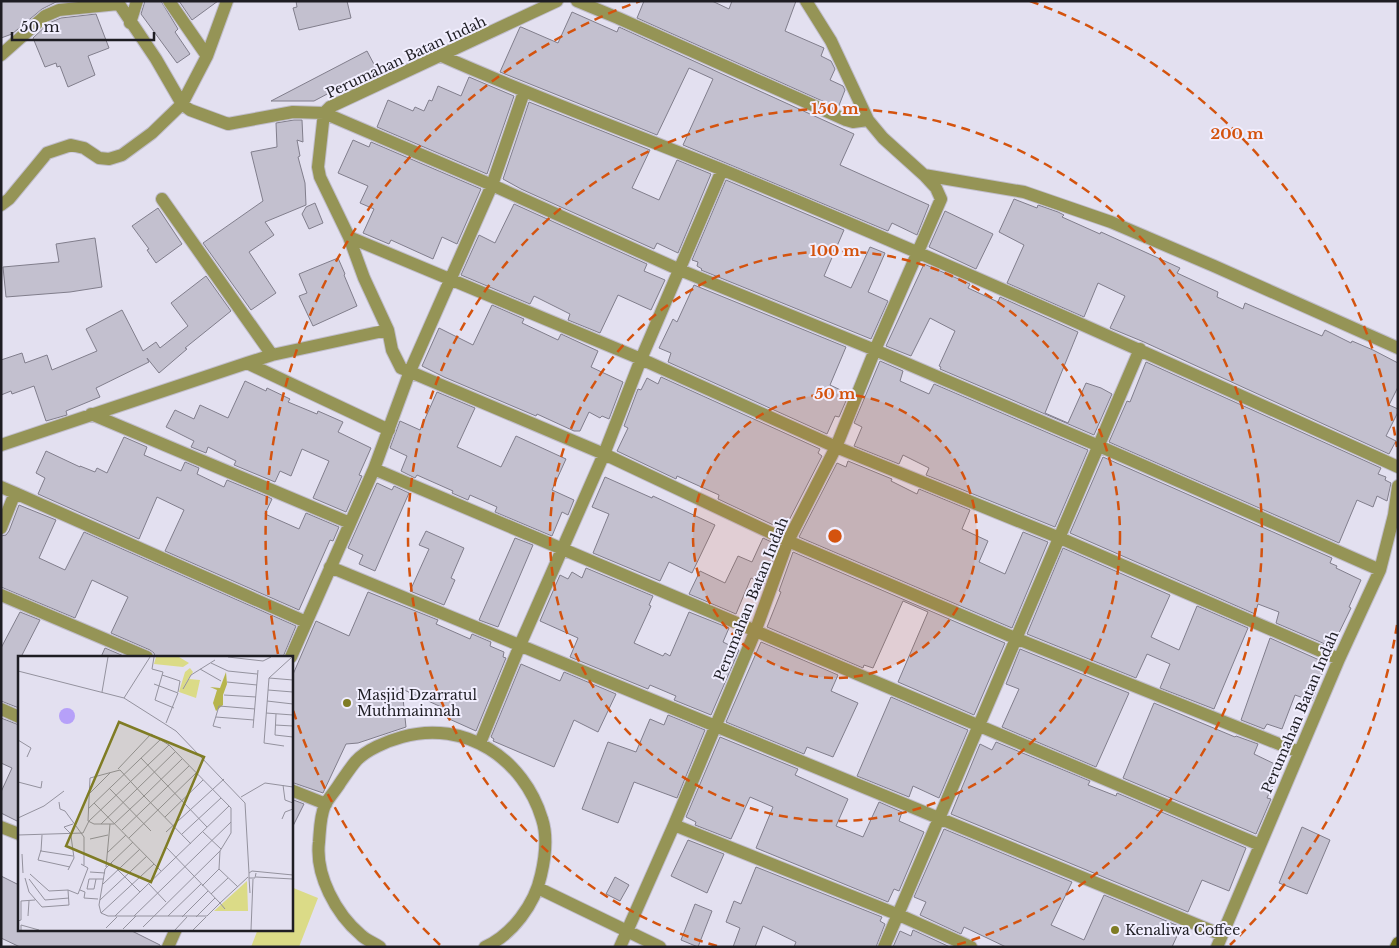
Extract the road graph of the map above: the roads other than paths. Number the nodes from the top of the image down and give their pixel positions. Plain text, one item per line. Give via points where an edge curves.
1 (137, 1) edge
2 (169, 1) edge
3 (227, 1) edge
4 (557, 1) edge
5 (577, 1) edge
6 (806, 1) edge
7 (117, 3) edge
8 (130, 23) junction
9 (1, 54) edge
10 (208, 56) junction
11 (442, 56) junction
12 (524, 92) junction
13 (186, 107) junction
14 (324, 113) junction
15 (868, 120) junction
16 (722, 170) junction
17 (924, 175) junction
18 (492, 185) junction
19 (162, 199) dead end
20 (1, 206) edge
21 (349, 237) junction
22 (918, 254) junction
23 (680, 270) junction
24 (451, 279) junction
25 (388, 330) junction
26 (1398, 348) edge
27 (1140, 349) junction
28 (875, 350) junction
29 (272, 355) junction
30 (641, 359) junction
31 (247, 363) junction
32 (406, 369) junction
33 (91, 414) junction
34 (389, 430) junction
35 (1, 445) edge
36 (1099, 446) junction
37 (836, 447) junction
38 (604, 454) junction
39 (1398, 467) edge
40 (374, 469) junction
41 (1398, 486) edge
42 (1, 487) edge
43 (15, 493) junction
44 (1396, 516) edge
45 (350, 523) junction
46 (1, 528) edge
47 (1060, 538) junction
48 (788, 541) junction
49 (562, 549) junction
50 (330, 567) junction
51 (1380, 570) junction
52 (1, 595) edge
53 (306, 622) junction
54 (755, 632) junction
55 (1015, 638) junction
56 (520, 645) junction
57 (145, 656) edge
58 (291, 656) edge
59 (1339, 659) junction
60 (1, 709) edge
61 (18, 717) edge
62 (715, 725) junction
63 (980, 725) junction
64 (480, 743) junction
65 (1299, 752) junction
66 (292, 790) edge
67 (326, 804) junction
68 (940, 818) junction
69 (674, 825) junction
70 (1, 827) edge
71 (18, 834) edge
72 (1260, 845) junction
73 (538, 888) junction
74 (898, 915) junction
75 (176, 930) edge
76 (626, 931) junction
77 (1219, 941) edge
78 (1398, 943) edge
79 (168, 947) edge
80 (380, 947) edge
81 (484, 947) edge
82 (620, 947) edge
83 (660, 947) edge
84 (884, 947) edge
85 (971, 947) edge
86 (1396, 947) edge

1 - 8 street
2 - 10 street
3 - 10 street
4 - 11 street, Perumahan Batan Indah
5 - 15 street via 846,120
6 - 15 street, Perumahan Batan Indah via 831,41
7 - 8 street
7 - 9 street via 59,10 45,16
8 - 13 street
10 - 13 street
11 - 12 street
11 - 14 street, Perumahan Batan Indah via 330,107
12 - 16 street
12 - 18 street
13 - 14 street via 228,124 293,112
13 - 20 street via 122,155 99,158 84,148 71,145 47,153
14 - 18 street
14 - 21 street, Perumahan Batan Indah via 318,166 320,177
15 - 17 street, Perumahan Batan Indah
16 - 22 street
16 - 23 street
17 - 22 street, Perumahan Batan Indah via 941,199
17 - 26 street via 1024,192 1110,222
18 - 23 street
18 - 24 street
19 - 29 street
21 - 24 street
21 - 25 street, Perumahan Batan Indah
22 - 27 street
22 - 28 street, Perumahan Batan Indah
23 - 28 street
23 - 30 street
24 - 30 street
24 - 32 street
25 - 29 street
25 - 32 street, Perumahan Batan Indah via 392,350
27 - 36 street
27 - 39 street
28 - 36 street
28 - 37 street, Perumahan Batan Indah
29 - 31 street
30 - 37 street
30 - 38 street
31 - 33 street
31 - 34 street
32 - 34 street
32 - 38 street
33 - 35 street
33 - 45 street
34 - 40 street
36 - 47 street
36 - 51 street
37 - 47 street
37 - 48 street, Perumahan Batan Indah
38 - 48 street
38 - 49 street
40 - 45 street
40 - 49 street
41 - 44 street, Perumahan Batan Indah
42 - 43 street
43 - 46 street
43 - 53 street
44 - 51 street, Perumahan Batan Indah
45 - 50 street
47 - 55 street
47 - 59 street
48 - 54 street, Perumahan Batan Indah
48 - 55 street
49 - 54 street
49 - 56 street
50 - 53 street
50 - 56 street
51 - 59 street, Perumahan Batan Indah
52 - 57 street
53 - 58 street
54 - 62 street, Perumahan Batan Indah
54 - 63 street
55 - 63 street
55 - 65 street
56 - 62 street
56 - 64 street
59 - 65 street, Perumahan Batan Indah
60 - 61 street
62 - 68 street
62 - 69 street, Perumahan Batan Indah
63 - 68 street
63 - 72 street
64 - 67 street via 449,733 416,733 384,742 357,760
64 - 73 street via 508,762 519,775 530,789 543,821 546,855
65 - 72 street, Perumahan Batan Indah
66 - 67 street
67 - 80 street via 318,849 324,882 339,911 362,936
68 - 74 street
68 - 77 street
69 - 74 street
69 - 76 street, Perumahan Batan Indah
70 - 71 street
72 - 77 street, Perumahan Batan Indah
73 - 76 street
73 - 81 street via 520,919 494,943
74 - 84 street
74 - 85 street
75 - 79 street
76 - 82 street, Perumahan Batan Indah
76 - 83 street
78 - 86 main road

